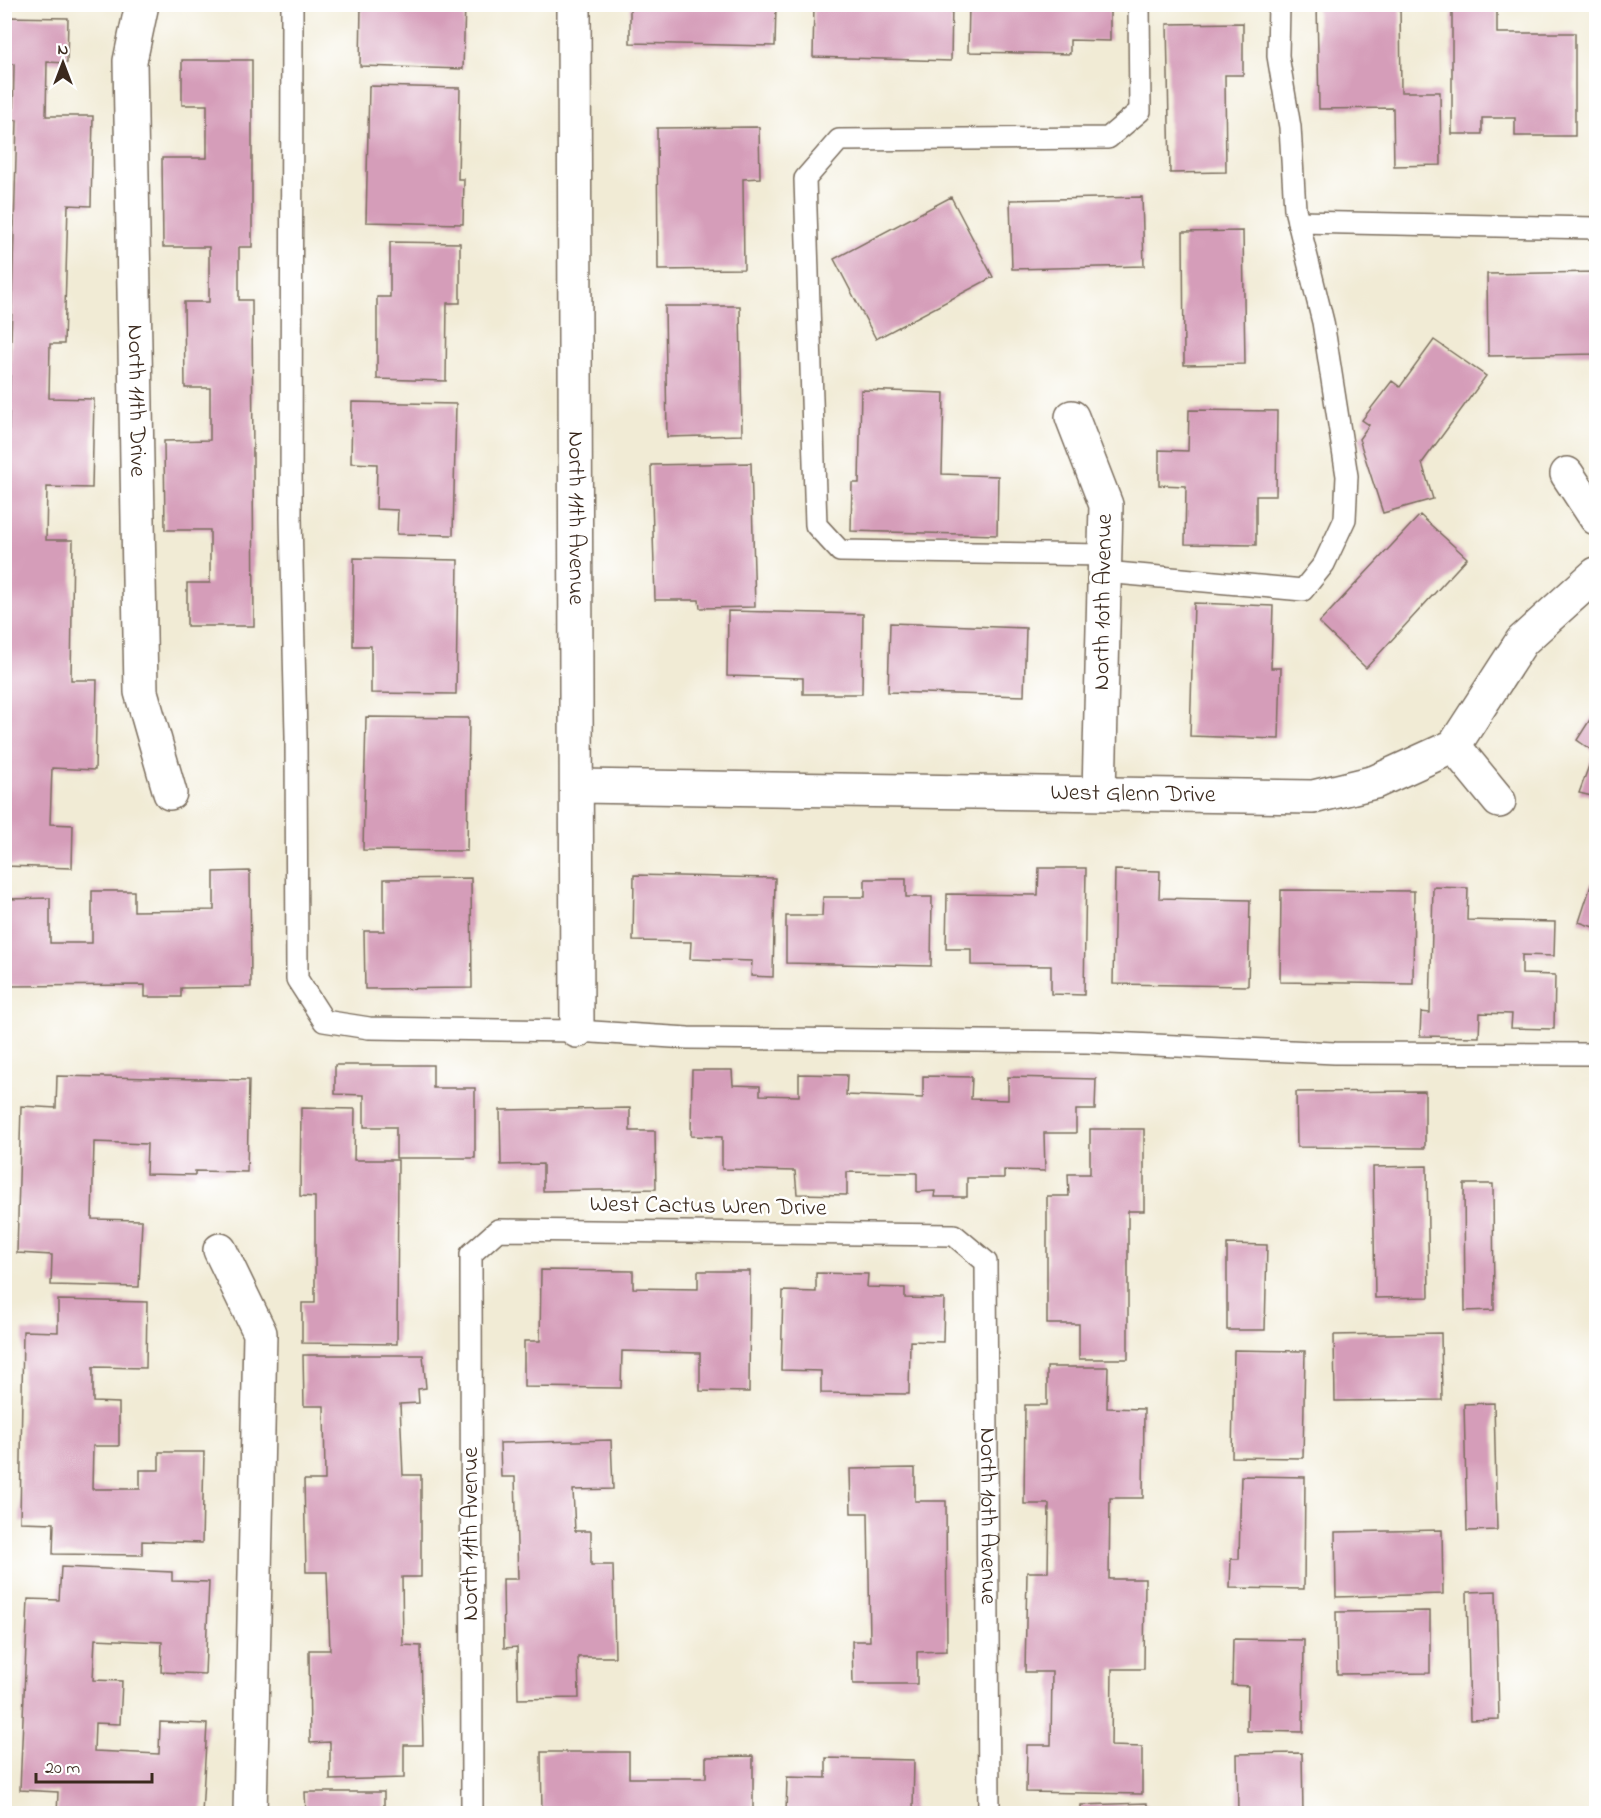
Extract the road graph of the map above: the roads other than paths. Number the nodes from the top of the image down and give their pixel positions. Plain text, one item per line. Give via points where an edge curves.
1 (142, 4) edge
2 (292, 4) edge
3 (574, 4) edge
4 (1139, 4) edge
5 (1279, 4) edge
6 (1298, 222) junction
7 (1596, 228) edge
8 (1072, 417) dead end
9 (1567, 474) dead end
10 (1596, 519) edge
11 (1105, 564) junction
12 (1596, 574) edge
13 (1454, 746) junction
14 (578, 786) junction
15 (170, 793) dead end
16 (1100, 793) junction
17 (1499, 801) dead end
18 (577, 1031) junction
19 (1596, 1054) edge
20 (954, 1235) joint
21 (220, 1250) dead end
22 (471, 1254) joint
23 (250, 1814) edge
24 (472, 1814) edge
25 (989, 1814) edge

1 - 15 street, North 11th Drive via 130,61 141,692
2 - 18 lane via 291,518 297,979 324,1021 369,1028
3 - 14 street, North 11th Avenue
4 - 11 lane via 1140,111 1108,138 839,140 805,179 816,525 840,551
5 - 6 lane via 1278,56 1290,127
6 - 7 lane
6 - 11 lane via 1323,322 1347,476 1345,519 1323,564 1303,590
8 - 11 street, North 10th Avenue via 1106,505
9 - 10 street
11 - 16 street, North 10th Avenue
12 - 13 street via 1522,640
13 - 16 street, West Glenn Drive via 1375,782 1313,797
13 - 17 street
14 - 16 street, West Glenn Drive
14 - 18 street, North 11th Avenue
18 - 19 lane via 688,1038 1087,1042 1335,1053
20 - 22 lane, West Cactus Wren Drive via 498,1230
20 - 25 lane, North 10th Avenue via 986,1262
21 - 23 street via 260,1333
22 - 24 lane, North 11th Avenue

